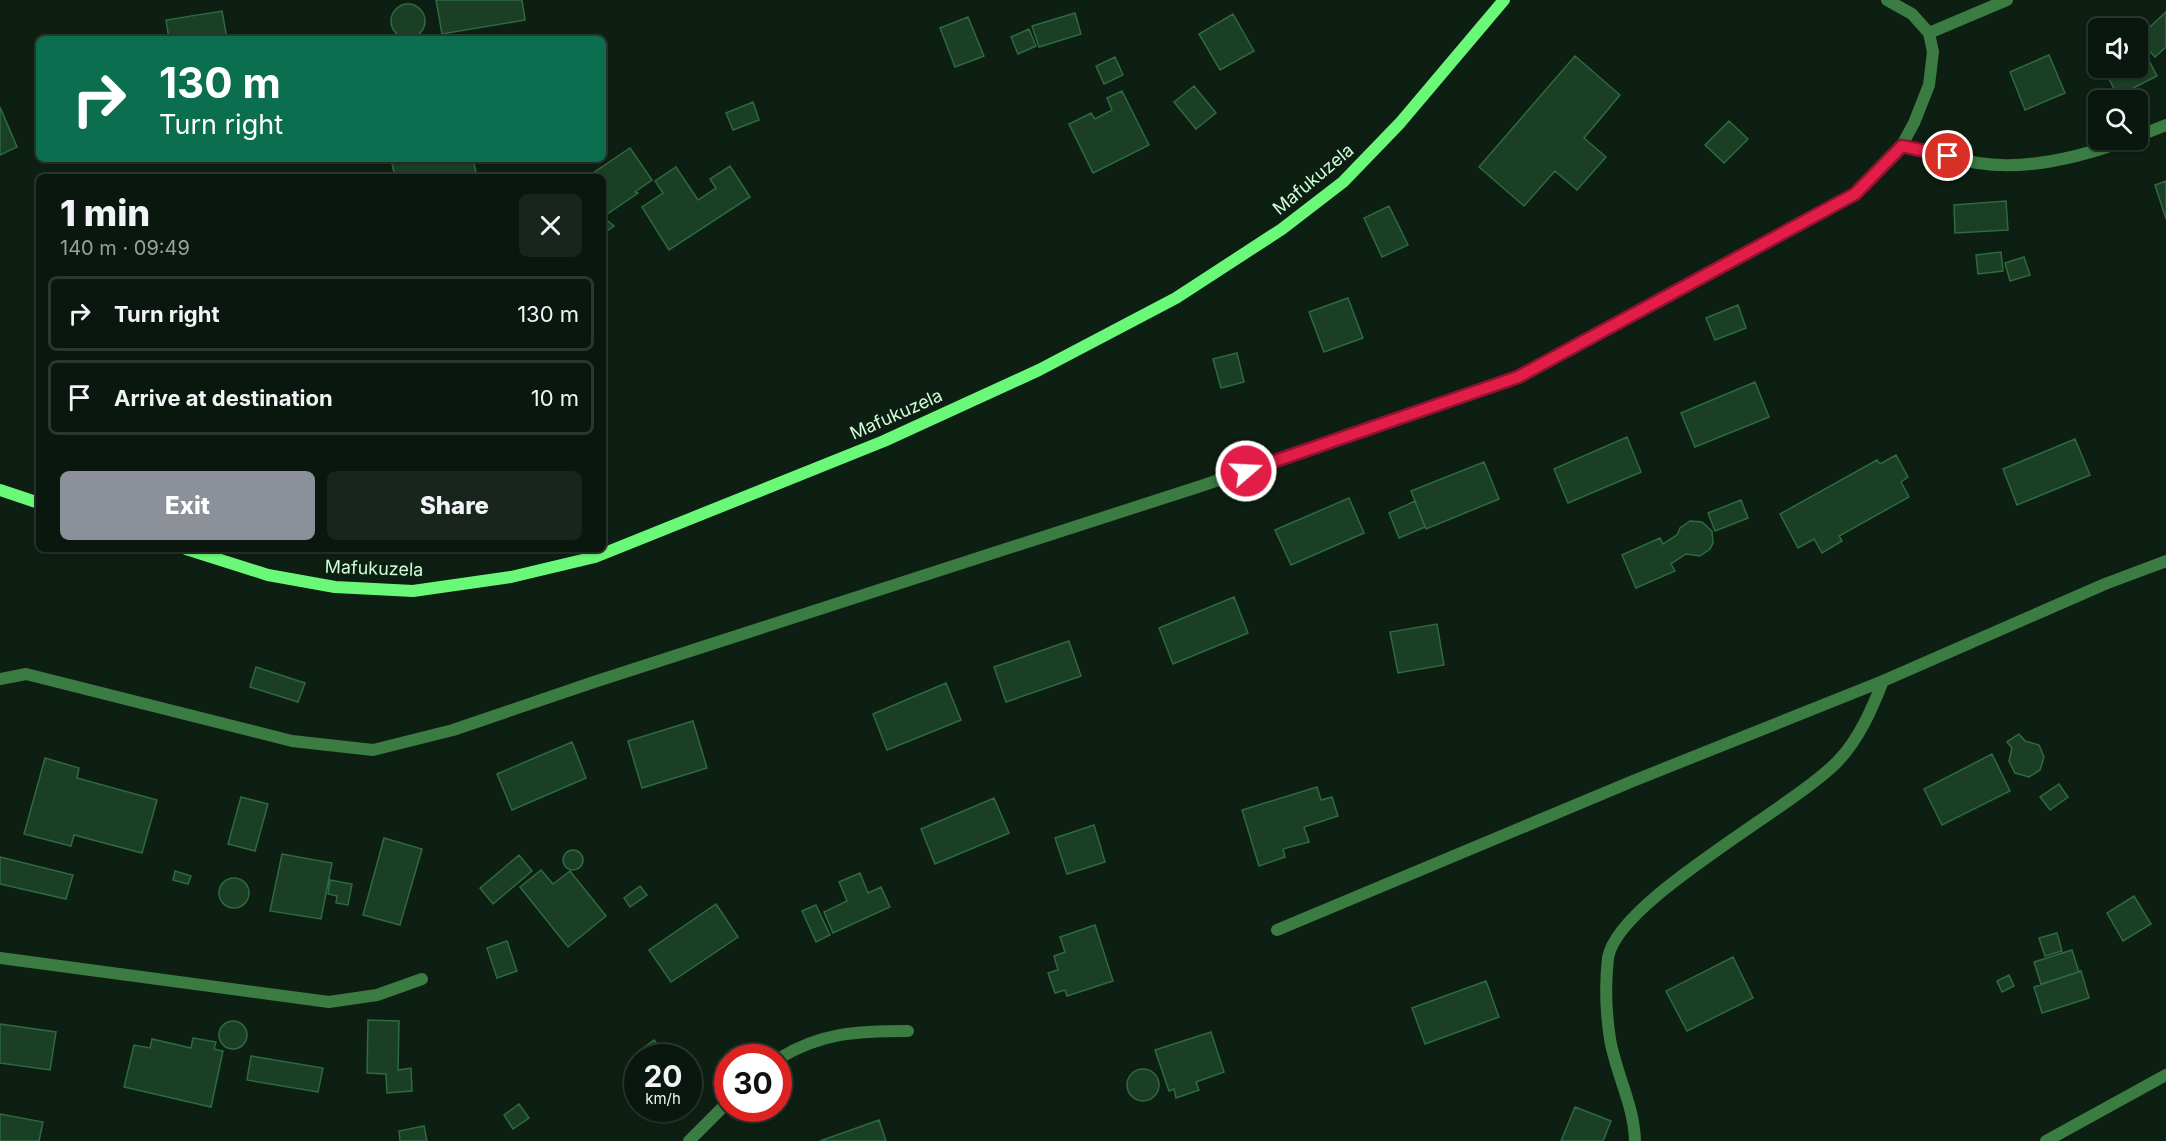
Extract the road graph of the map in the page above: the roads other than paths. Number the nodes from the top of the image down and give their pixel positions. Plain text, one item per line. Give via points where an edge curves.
1 (1504, 0) edge
2 (1887, 0) edge
3 (2007, 0) edge
4 (1929, 33) junction
5 (2166, 125) edge
6 (2148, 132) edge
7 (1902, 146) junction
8 (2099, 150) edge
9 (0, 490) edge
10 (36, 501) edge
11 (195, 552) edge
12 (2166, 561) edge
13 (0, 680) edge
14 (1883, 681) junction
15 (1277, 930) dead end
16 (0, 958) edge
17 (422, 979) dead end
18 (908, 1030) dead end
19 (792, 1051) edge
20 (2166, 1075) edge
21 (714, 1116) edge
22 (689, 1141) edge
23 (1635, 1141) edge
24 (2046, 1141) edge

1 - 11 main road, Mafukuzela via 1400,123 1343,182 1282,229 1176,298 1039,370 884,441 595,557 511,577 413,591 335,587 268,575
2 - 4 street via 1912,14
3 - 4 street
4 - 7 street via 1933,52 1929,85
5 - 6 street
7 - 8 street via 1980,163 2024,164
7 - 13 street via 1855,194 1518,377 1215,481 453,730 373,750 292,741 26,674
9 - 10 main road
12 - 14 street
14 - 15 street
14 - 23 street via 1869,717 1839,760 1778,809 1674,881 1642,909 1609,954 1606,980 1610,1040 1634,1122
16 - 17 street via 329,1002 377,995
18 - 19 street via 851,1031
20 - 24 street
21 - 22 street

